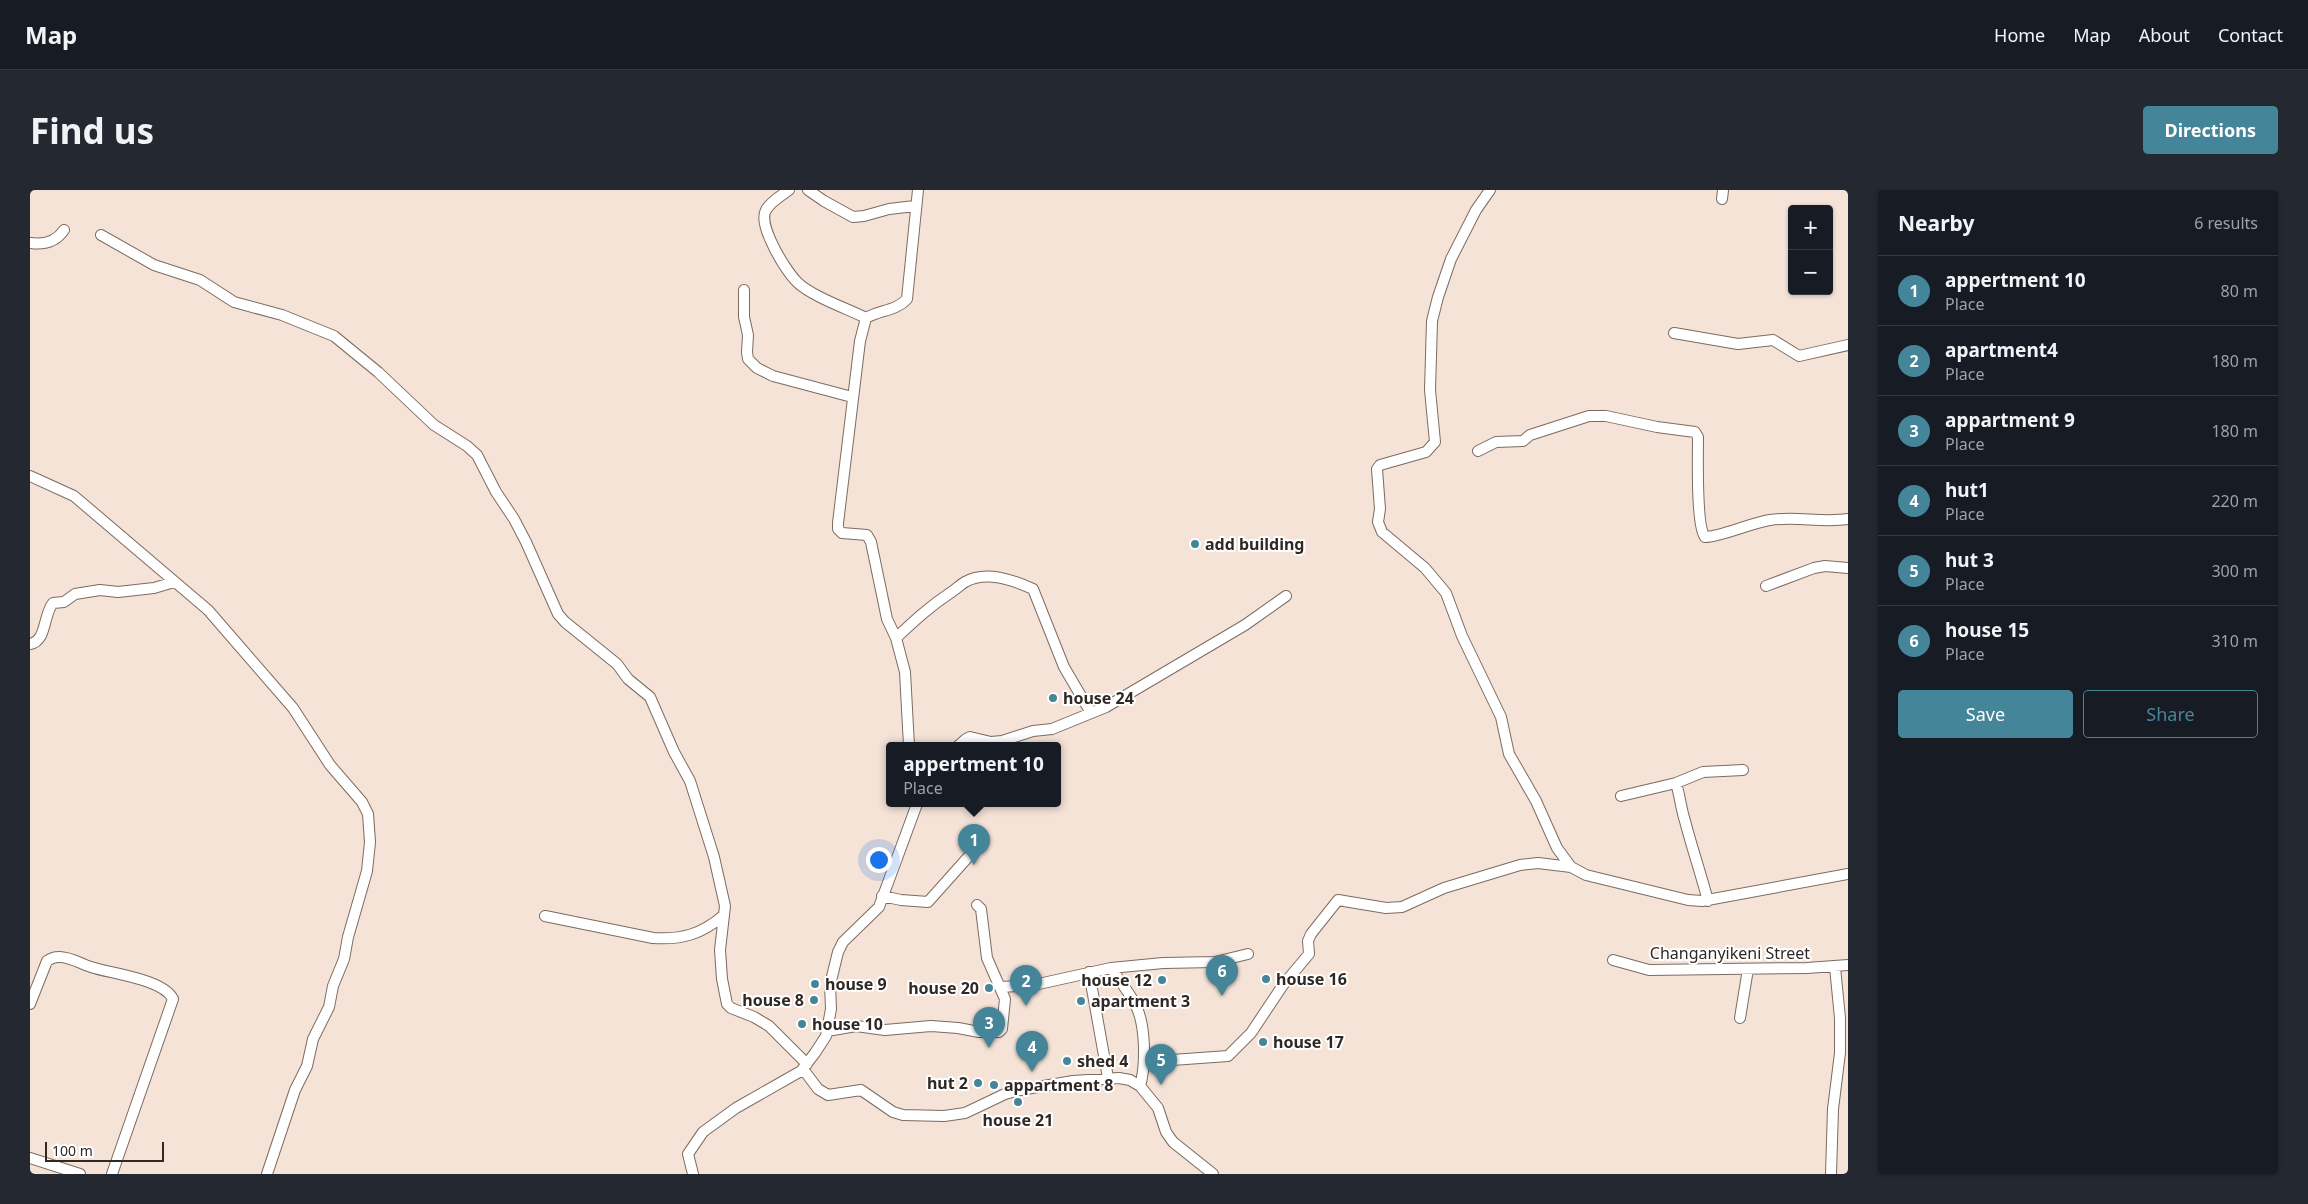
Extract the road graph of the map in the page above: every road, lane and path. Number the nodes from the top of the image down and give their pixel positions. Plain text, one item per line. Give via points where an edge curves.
1 (789, 190) edge
2 (808, 190) edge
3 (918, 190) edge
4 (1490, 190) edge
5 (915, 206) junction
6 (64, 230) dead end
7 (101, 235) dead end
8 (30, 243) edge
9 (744, 290) dead end
10 (866, 318) junction
11 (1674, 333) dead end
12 (1848, 345) edge
13 (852, 397) junction
14 (1478, 451) dead end
15 (30, 476) edge
16 (1848, 520) edge
17 (1848, 568) edge
18 (174, 582) junction
19 (1766, 586) dead end
20 (1286, 596) dead end
21 (896, 638) junction
22 (30, 644) edge
23 (1091, 713) junction
24 (909, 742) edge
25 (963, 742) edge
26 (990, 742) edge
27 (990, 742) edge
28 (1743, 770) dead end
29 (1676, 783) junction
30 (1621, 796) dead end
31 (917, 807) edge
32 (978, 846) dead end
33 (1571, 867) junction
34 (1848, 874) edge
35 (882, 896) junction
36 (1708, 900) junction
37 (978, 905) dead end
38 (724, 915) junction
39 (545, 916) dead end
40 (1248, 954) dead end
41 (1613, 960) dead end
42 (1848, 965) edge
43 (1835, 967) junction
44 (1111, 968) junction
45 (1748, 969) junction
46 (1089, 972) junction
47 (1001, 987) junction
48 (30, 1004) edge
49 (1740, 1018) dead end
50 (827, 1031) junction
51 (1843, 1061) edge
52 (1144, 1062) junction
53 (805, 1066) junction
54 (1108, 1078) junction
55 (1140, 1086) junction
56 (30, 1158) edge
57 (80, 1174) edge
58 (112, 1174) edge
59 (267, 1174) edge
60 (693, 1174) edge
61 (1214, 1174) edge
62 (1831, 1174) edge

1 - 10 street via 774,200 763,218 767,233 784,263 797,282 809,291
2 - 5 street via 853,217
3 - 5 street
4 - 33 street via 1451,259 1432,321 1430,390 1436,442 1426,452 1380,465 1377,469 1378,522 1382,532 1425,568 1446,593 1462,636 1501,716 1509,754 1536,801 1557,848
5 - 10 street via 907,298 900,306
6 - 8 street via 51,242
7 - 38 street via 154,265 200,280 234,302 282,315 334,336 434,425 477,455 526,542 558,614 650,696 695,794 719,876
9 - 13 street via 748,335 746,352 756,368 773,376
10 - 13 street
11 - 12 street via 1732,343 1773,340 1800,356
13 - 21 street via 838,529 848,535 867,535 871,542 887,619
14 - 16 street via 1496,442 1522,441 1530,435 1589,416 1606,416 1695,432 1698,437 1698,490 1705,537 1771,520
15 - 18 street via 74,496
17 - 19 street via 1814,568
18 - 22 street via 154,588 75,594 67,600 53,603 42,636
18 - 59 street via 208,610 276,685 330,765 362,802 369,820 367,871 344,959
20 - 23 street via 1222,638
21 - 23 street via 930,606 967,581 999,577 1033,589 1064,667
21 - 24 street via 906,687
23 - 27 street via 1052,729
25 - 26 street via 970,738
28 - 29 street via 1703,772
29 - 30 street
29 - 36 street
31 - 35 street
32 - 35 street via 928,902
33 - 36 street via 1611,882 1688,900
33 - 52 street via 1538,862 1520,865 1444,888 1402,907 1386,908 1338,900 1311,934 1309,954 1250,1033 1228,1056
34 - 36 street
35 - 50 street via 879,907 843,942 838,952 830,985 831,1009
37 - 47 street via 988,958
38 - 39 street via 702,932 670,939
38 - 53 street via 720,950 727,1004 769,1026
40 - 44 street via 1215,962
41 - 45 street, Changanyikeni Street via 1649,970
42 - 43 street, Changanyikeni Street
43 - 45 street, Changanyikeni Street
43 - 51 street
44 - 46 street
44 - 52 street via 1136,1004
45 - 49 street
46 - 47 street via 1034,984
46 - 54 street
47 - 50 street via 1005,999 999,1032 931,1026 885,1030 856,1026
48 - 58 street via 47,961 59,957 164,989 173,999
50 - 53 street
51 - 62 street via 1833,1109
52 - 55 street
53 - 54 street via 818,1089 828,1095 861,1090 893,1112 912,1115 965,1113 1020,1090
53 - 60 street via 703,1132 688,1154
54 - 55 street via 1119,1078
55 - 61 street via 1158,1108 1173,1142
56 - 57 street

